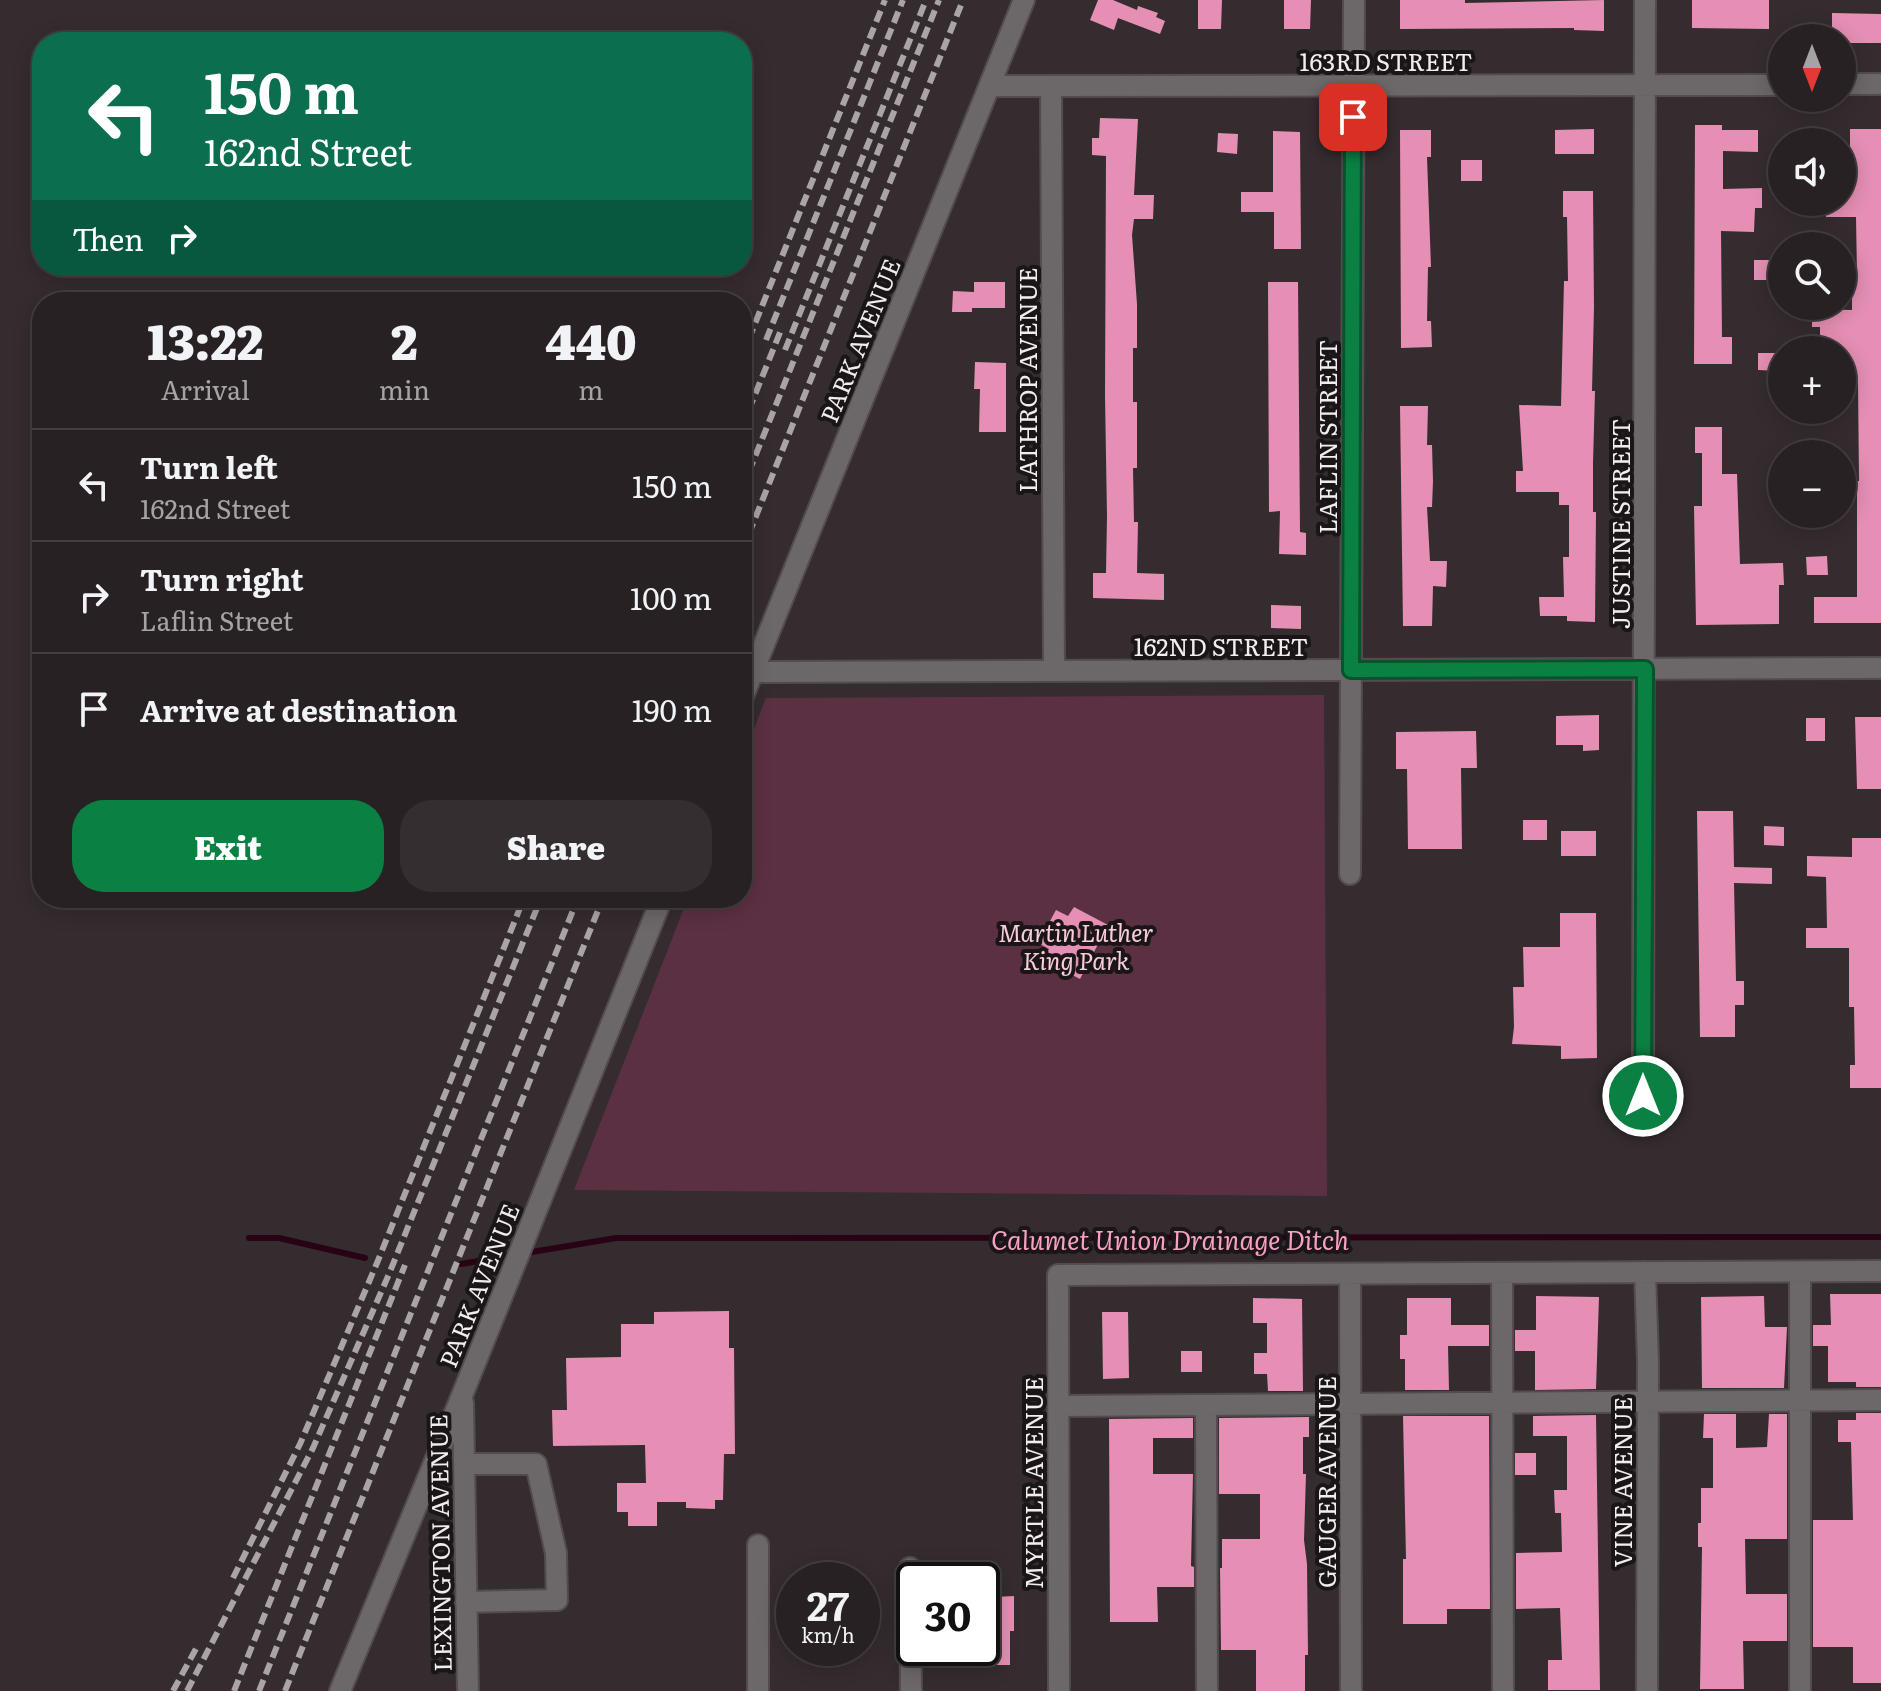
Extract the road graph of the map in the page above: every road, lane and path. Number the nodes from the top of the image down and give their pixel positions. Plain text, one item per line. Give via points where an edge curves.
1 (1024, 0) edge
2 (1354, 0) edge
3 (1645, 0) edge
4 (1856, 84) edge
5 (1881, 84) edge
6 (1645, 85) junction
7 (1768, 85) edge
8 (990, 86) junction
9 (1353, 86) junction
10 (1051, 88) junction
11 (1881, 668) edge
12 (1645, 669) junction
13 (1351, 670) junction
14 (1054, 671) junction
15 (753, 672) joint
16 (1350, 874) dead end
17 (658, 908) edge
18 (1643, 1096) dead end
19 (1881, 1271) edge
20 (1645, 1272) junction
21 (1800, 1272) junction
22 (1502, 1273) junction
23 (1350, 1274) junction
24 (463, 1393) junction
25 (1881, 1400) edge
26 (1800, 1401) junction
27 (1502, 1402) junction
28 (1648, 1403) junction
29 (1351, 1404) junction
30 (1206, 1405) junction
31 (1058, 1406) junction
32 (464, 1464) junction
33 (758, 1545) dead end
34 (466, 1602) junction
35 (911, 1666) edge
36 (340, 1691) edge
37 (468, 1691) edge
38 (758, 1691) edge
39 (911, 1691) edge
40 (1059, 1691) edge
41 (1207, 1691) edge
42 (1351, 1691) edge
43 (1503, 1691) edge
44 (1647, 1691) edge
45 (1800, 1691) edge

1 - 8 street, PARK AVENUE
2 - 9 street, LAFLIN STREET
3 - 6 street, JUSTINE STREET
4 - 5 street
6 - 7 street, 163RD STREET
6 - 9 street, 163RD STREET
6 - 12 street, JUSTINE STREET
8 - 10 street, 163RD STREET
8 - 15 street, PARK AVENUE
9 - 10 street, 163RD STREET
9 - 13 street, LAFLIN STREET
10 - 14 street, LATHROP AVENUE
11 - 12 street, 162ND STREET
12 - 13 street, 162ND STREET
12 - 18 street, JUSTINE STREET
13 - 14 street, 162ND STREET
13 - 16 street, LAFLIN STREET
14 - 15 street, 162ND STREET
17 - 24 street, PARK AVENUE
19 - 21 street
20 - 21 street
20 - 22 street
20 - 28 street, VINE AVENUE
21 - 26 street
22 - 23 street
22 - 27 street
23 - 29 street, GAUGER AVENUE
23 - 31 street, MYRTLE AVENUE via 1058,1275
24 - 32 street, LEXINGTON AVENUE
24 - 36 street, PARK AVENUE
25 - 26 street
26 - 28 street
26 - 45 street
27 - 28 street
27 - 29 street
27 - 43 street
28 - 44 street, VINE AVENUE
29 - 30 street
29 - 42 street, GAUGER AVENUE
30 - 31 street
30 - 41 street
31 - 40 street, MYRTLE AVENUE
32 - 34 street, LEXINGTON AVENUE
32 - 34 street via 536,1464 556,1553 557,1600
33 - 38 street
34 - 37 street, LEXINGTON AVENUE
35 - 39 street

